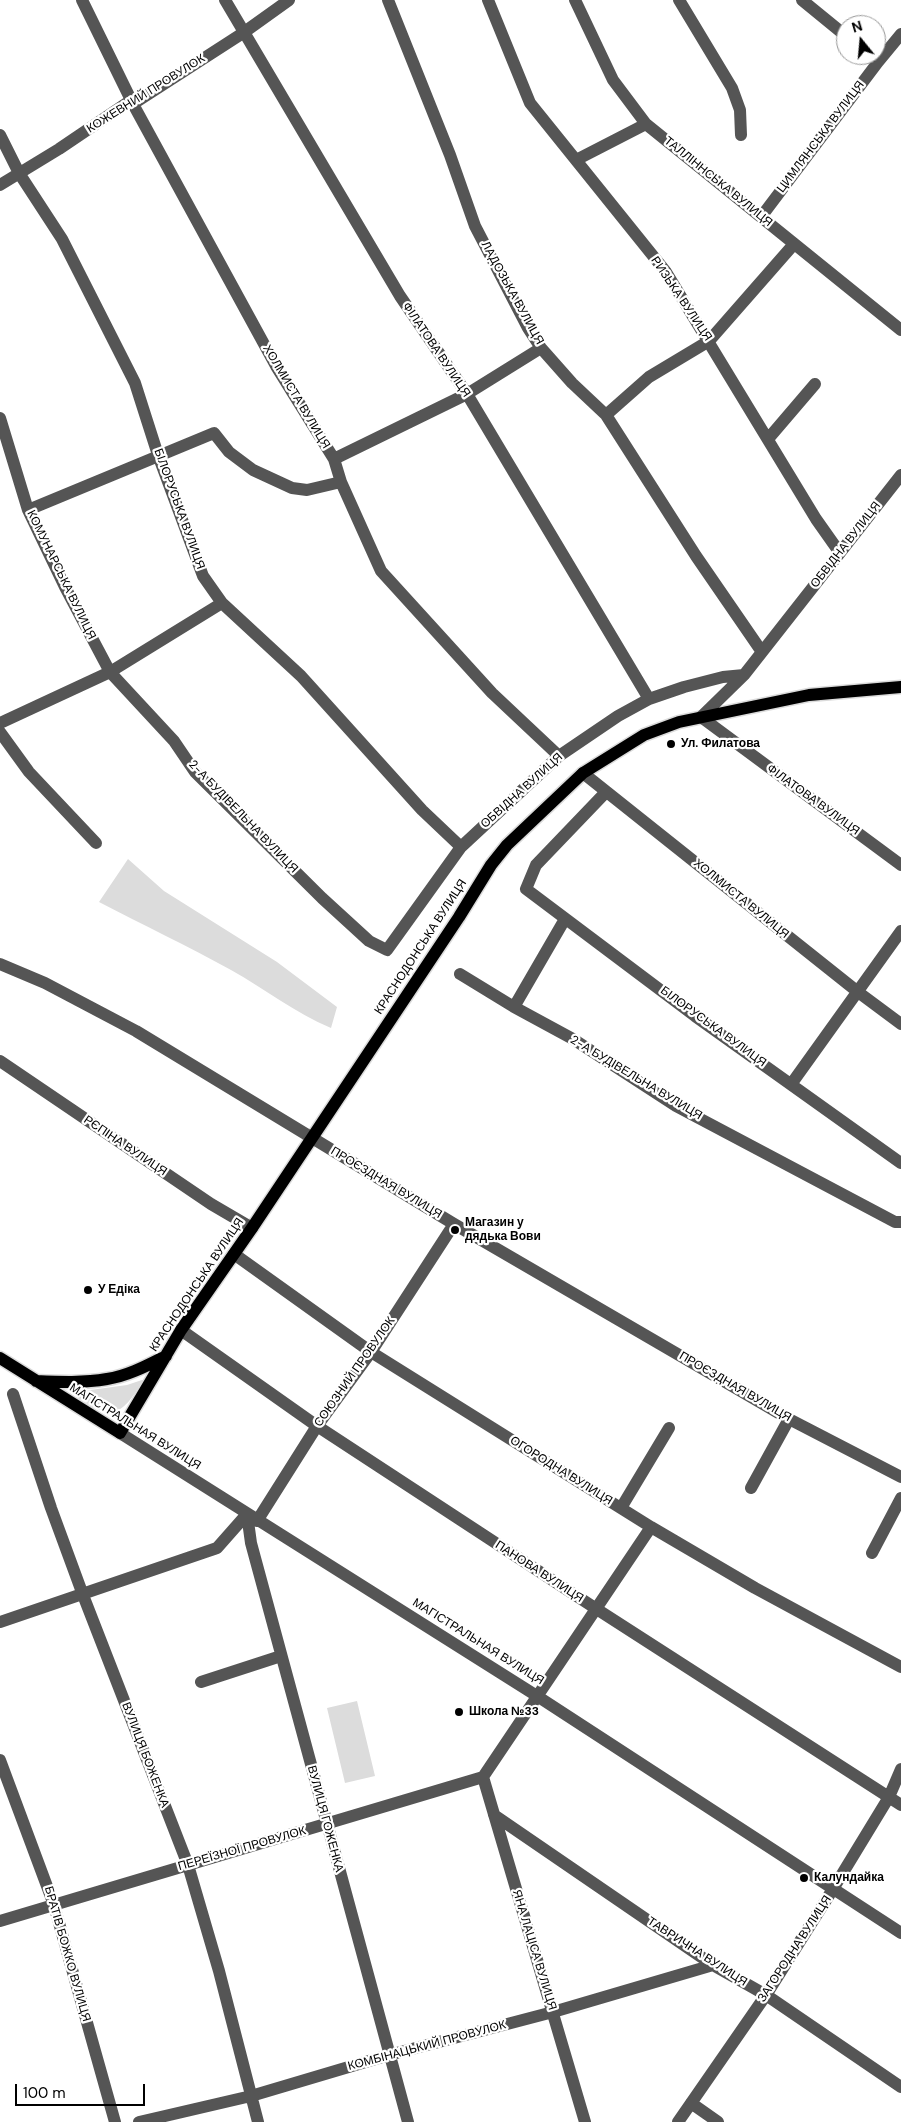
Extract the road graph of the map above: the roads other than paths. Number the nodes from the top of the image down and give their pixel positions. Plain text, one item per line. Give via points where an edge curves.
1 (82, 0) edge
2 (225, 0) edge
3 (289, 0) edge
4 (388, 0) edge
5 (488, 0) edge
6 (575, 0) edge
7 (679, 0) edge
8 (802, 0) edge
9 (836, 28) edge
10 (243, 33) junction
11 (901, 34) edge
12 (886, 47) edge
13 (869, 65) edge
14 (134, 104) junction
15 (646, 124) junction
16 (0, 135) edge
17 (741, 135) dead end
18 (576, 160) junction
19 (19, 173) junction
20 (0, 185) edge
21 (761, 217) junction
22 (794, 244) junction
23 (901, 330) edge
24 (709, 341) junction
25 (542, 348) junction
26 (815, 384) dead end
27 (467, 394) junction
28 (606, 415) junction
29 (0, 418) edge
30 (768, 439) junction
31 (158, 455) junction
32 (334, 459) junction
33 (901, 475) edge
34 (341, 482) junction
35 (28, 510) junction
36 (840, 553) junction
37 (222, 603) junction
38 (762, 652) junction
39 (110, 672) junction
40 (744, 675) junction
41 (901, 687) edge
42 (649, 700) junction
43 (701, 717) junction
44 (0, 723) edge
45 (0, 732) edge
46 (559, 756) junction
47 (583, 773) junction
48 (606, 792) junction
49 (96, 844) dead end
50 (461, 847) junction
51 (901, 864) edge
52 (565, 919) junction
53 (901, 931) edge
54 (387, 950) joint
55 (0, 964) edge
56 (460, 974) dead end
57 (858, 992) junction
58 (514, 1008) junction
59 (901, 1024) edge
60 (0, 1061) edge
61 (792, 1083) junction
62 (311, 1137) junction
63 (901, 1163) edge
64 (901, 1222) edge
65 (454, 1224) junction
66 (252, 1228) junction
67 (234, 1254) junction
68 (182, 1330) junction
69 (371, 1352) junction
70 (166, 1356) junction
71 (0, 1358) edge
72 (36, 1381) junction
73 (13, 1394) dead end
74 (789, 1419) junction
75 (317, 1426) junction
76 (669, 1428) dead end
77 (120, 1433) junction
78 (901, 1477) edge
79 (751, 1488) dead end
80 (901, 1498) edge
81 (622, 1508) junction
82 (252, 1518) junction
83 (651, 1527) junction
84 (872, 1554) dead end
85 (83, 1595) junction
86 (595, 1608) junction
87 (0, 1622) edge
88 (281, 1656) junction
89 (901, 1668) edge
90 (201, 1682) dead end
91 (537, 1696) junction
92 (0, 1760) edge
93 (901, 1769) edge
94 (484, 1777) junction
95 (889, 1797) junction
96 (901, 1805) edge
97 (494, 1815) junction
98 (327, 1825) junction
99 (188, 1865) junction
100 (833, 1889) junction
101 (54, 1905) junction
102 (0, 1921) edge
103 (901, 1933) edge
104 (713, 1965) junction
105 (766, 1995) junction
106 (553, 2012) junction
107 (389, 2055) junction
108 (901, 2087) edge
109 (251, 2096) junction
110 (690, 2103) junction
111 (115, 2122) edge
112 (139, 2122) edge
113 (258, 2122) edge
114 (408, 2122) edge
115 (585, 2122) edge
116 (678, 2122) edge
117 (718, 2122) edge

1 - 14 street, ХОЛМИСТА ВУЛИЦЯ
2 - 10 street, ФІЛАТОВА ВУЛИЦЯ
3 - 10 street, КОЖЕВНИЙ ПРОВУЛОК
4 - 25 street, ЛАДОЗЬКА ВУЛИЦЯ via 475,226
5 - 18 street, РИЗЬКА ВУЛИЦЯ via 530,103
6 - 15 street, ТАЛЛІННСЬКА ВУЛИЦЯ via 613,80
7 - 17 street via 732,88 740,110
8 - 9 street
10 - 14 street, КОЖЕВНИЙ ПРОВУЛОК
10 - 27 street, ФІЛАТОВА ВУЛИЦЯ via 400,296
11 - 12 street, ЦИМЛЯНСЬКА ВУЛИЦЯ
13 - 21 street, ЦИМЛЯНСЬКА ВУЛИЦЯ
14 - 19 street, КОЖЕВНИЙ ПРОВУЛОК via 127,103
14 - 32 street, ХОЛМИСТА ВУЛИЦЯ via 276,366
15 - 18 street
15 - 21 street, ТАЛЛІННСЬКА ВУЛИЦЯ
16 - 19 street, БІЛОРУСЬКА ВУЛИЦЯ
18 - 24 street, РИЗЬКА ВУЛИЦЯ via 666,272
19 - 20 street, КОЖЕВНИЙ ПРОВУЛОК
19 - 31 street, БІЛОРУСЬКА ВУЛИЦЯ via 62,239 117,346 135,383
21 - 22 street, ТАЛЛІННСЬКА ВУЛИЦЯ
22 - 23 street, ТАЛЛІННСЬКА ВУЛИЦЯ
22 - 24 street
24 - 28 street via 649,377
24 - 30 street, РИЗЬКА ВУЛИЦЯ
25 - 27 street
25 - 28 street, ЛАДОЗЬКА ВУЛИЦЯ
26 - 30 street
27 - 32 street
27 - 42 street, ФІЛАТОВА ВУЛИЦЯ
28 - 38 street, ЛАДОЗЬКА ВУЛИЦЯ
29 - 35 street, КОМУНАРСЬКА ВУЛИЦЯ
30 - 36 street, РИЗЬКА ВУЛИЦЯ
31 - 34 street via 214,433 229,452 268,478 292,488 307,490
31 - 35 street
31 - 37 street, БІЛОРУСЬКА ВУЛИЦЯ via 203,576
32 - 34 street, ХОЛМИСТА ВУЛИЦЯ
33 - 36 street, ОБВІДНА ВУЛИЦЯ
34 - 46 street, ХОЛМИСТА ВУЛИЦЯ via 381,571 492,694
35 - 39 street, КОМУНАРСЬКА ВУЛИЦЯ
36 - 38 street, ОБВІДНА ВУЛИЦЯ
37 - 39 street
37 - 50 street, БІЛОРУСЬКА ВУЛИЦЯ via 301,676 422,810
38 - 40 street, ОБВІДНА ВУЛИЦЯ
39 - 44 street
39 - 54 street, 2-А БУДІВЕЛЬНА ВУЛИЦЯ via 174,742 195,772 322,898 369,941
40 - 42 street, ОБВІДНА ВУЛИЦЯ via 684,687
40 - 43 street
41 - 43 main road, КРАСНОДОНСЬКА ВУЛИЦЯ via 809,695
42 - 46 street, ОБВІДНА ВУЛИЦЯ via 618,716
43 - 47 main road, КРАСНОДОНСЬКА ВУЛИЦЯ via 644,735
43 - 51 street, ФІЛАТОВА ВУЛИЦЯ
45 - 49 street via 28,772
46 - 50 street, ОБВІДНА ВУЛИЦЯ
47 - 48 street, ХОЛМИСТА ВУЛИЦЯ
47 - 62 main road, КРАСНОДОНСЬКА ВУЛИЦЯ via 491,865
48 - 52 street, БІЛОРУСЬКА ВУЛИЦЯ via 536,865 526,889
48 - 57 street, ХОЛМИСТА ВУЛИЦЯ
50 - 54 street, ОБВІДНА ВУЛИЦЯ
52 - 58 street
52 - 61 street, БІЛОРУСЬКА ВУЛИЦЯ
53 - 57 street
55 - 62 street, ПРОЄЗДНАЯ ВУЛИЦЯ via 45,983 136,1031
56 - 58 street, 2-А БУДІВЕЛЬНА ВУЛИЦЯ
57 - 59 street, ХОЛМИСТА ВУЛИЦЯ
57 - 61 street
58 - 64 street, 2-А БУДІВЕЛЬНА ВУЛИЦЯ via 572,1039 676,1106 895,1222
60 - 66 street, РЄПІНА ВУЛИЦЯ via 211,1204
61 - 63 street, БІЛОРУСЬКА ВУЛИЦЯ
62 - 65 street, ПРОЄЗДНАЯ ВУЛИЦЯ
62 - 66 main road, КРАСНОДОНСЬКА ВУЛИЦЯ
65 - 69 street, СОЮЗНИЙ ПРОВУЛОК
65 - 74 street, ПРОЄЗДНАЯ ВУЛИЦЯ
66 - 67 main road, КРАСНОДОНСЬКА ВУЛИЦЯ
67 - 68 main road, КРАСНОДОНСЬКА ВУЛИЦЯ
67 - 69 street, ОГОРОДНА ВУЛИЦЯ
68 - 70 main road, КРАСНОДОНСЬКА ВУЛИЦЯ
68 - 75 street, ПАНОВА ВУЛИЦЯ
69 - 75 street, СОЮЗНИЙ ПРОВУЛОК
69 - 81 street, ОГОРОДНА ВУЛИЦЯ
70 - 72 main road via 109,1379
70 - 77 main road, КРАСНОДОНСЬКА ВУЛИЦЯ
71 - 72 main road, МАГІСТРАЛЬНАЯ ВУЛИЦЯ
72 - 77 main road, МАГІСТРАЛЬНАЯ ВУЛИЦЯ
73 - 85 street, ВУЛИЦЯ БОЖЕНКА
74 - 78 street, ПРОЄЗДНАЯ ВУЛИЦЯ
74 - 79 street
75 - 82 street, СОЮЗНИЙ ПРОВУЛОК
75 - 86 street, ПАНОВА ВУЛИЦЯ
76 - 81 street
77 - 82 street, МАГІСТРАЛЬНАЯ ВУЛИЦЯ
80 - 84 street
81 - 83 street, ОГОРОДНА ВУЛИЦЯ
82 - 85 street, СОЮЗНИЙ ПРОВУЛОК via 217,1548
82 - 88 street, ВУЛИЦЯ ГОЖЕНКА via 251,1543
82 - 91 street, МАГІСТРАЛЬНАЯ ВУЛИЦЯ
83 - 86 street
83 - 89 street, ОГОРОДНА ВУЛИЦЯ
85 - 87 street, СОЮЗНИЙ ПРОВУЛОК
85 - 99 street, ВУЛИЦЯ БОЖЕНКА
86 - 91 street
86 - 95 street, ПАНОВА ВУЛИЦЯ
88 - 90 street
88 - 98 street, ВУЛИЦЯ ГОЖЕНКА
91 - 94 street
91 - 100 street, МАГІСТРАЛЬНАЯ ВУЛИЦЯ
92 - 101 street, БРАТІВ БОЖКО ВУЛИЦЯ
93 - 95 street, ЗАГОРОДНА ВУЛИЦЯ
94 - 97 street, ЯНА ЛАЦІСА ВУЛИЦЯ
94 - 98 street, ПЕРЕЇЗНОЇ ПРОВУЛОК
95 - 96 street, ПАНОВА ВУЛИЦЯ
95 - 100 street, ЗАГОРОДНА ВУЛИЦЯ
97 - 104 street, ТАВРИЧНА ВУЛИЦЯ
97 - 106 street, ЯНА ЛАЦІСА ВУЛИЦЯ
98 - 99 street, ПЕРЕЇЗНОЇ ПРОВУЛОК
98 - 107 street, ВУЛИЦЯ ГОЖЕНКА
99 - 101 street, ПЕРЕЇЗНОЇ ПРОВУЛОК
99 - 109 street, ВУЛИЦЯ БОЖЕНКА
100 - 103 street, МАГІСТРАЛЬНАЯ ВУЛИЦЯ
100 - 105 street, ЗАГОРОДНА ВУЛИЦЯ
101 - 102 street, ПЕРЕЇЗНОЇ ПРОВУЛОК
101 - 111 street, БРАТІВ БОЖКО ВУЛИЦЯ
104 - 105 street, ТАВРИЧНА ВУЛИЦЯ
104 - 106 street, КОМБІНАЦЬКИЙ ПРОВУЛОК
105 - 108 street, ТАВРИЧНА ВУЛИЦЯ
105 - 110 street, ЗАГОРОДНА ВУЛИЦЯ
106 - 107 street, КОМБІНАЦЬКИЙ ПРОВУЛОК
106 - 115 street, ЯНА ЛАЦІСА ВУЛИЦЯ
107 - 109 street, КОМБІНАЦЬКИЙ ПРОВУЛОК
107 - 114 street, ВУЛИЦЯ ГОЖЕНКА
109 - 112 street, КОМБІНАЦЬКИЙ ПРОВУЛОК
109 - 113 street, ВУЛИЦЯ БОЖЕНКА
110 - 116 street, ЗАГОРОДНА ВУЛИЦЯ
110 - 117 street

